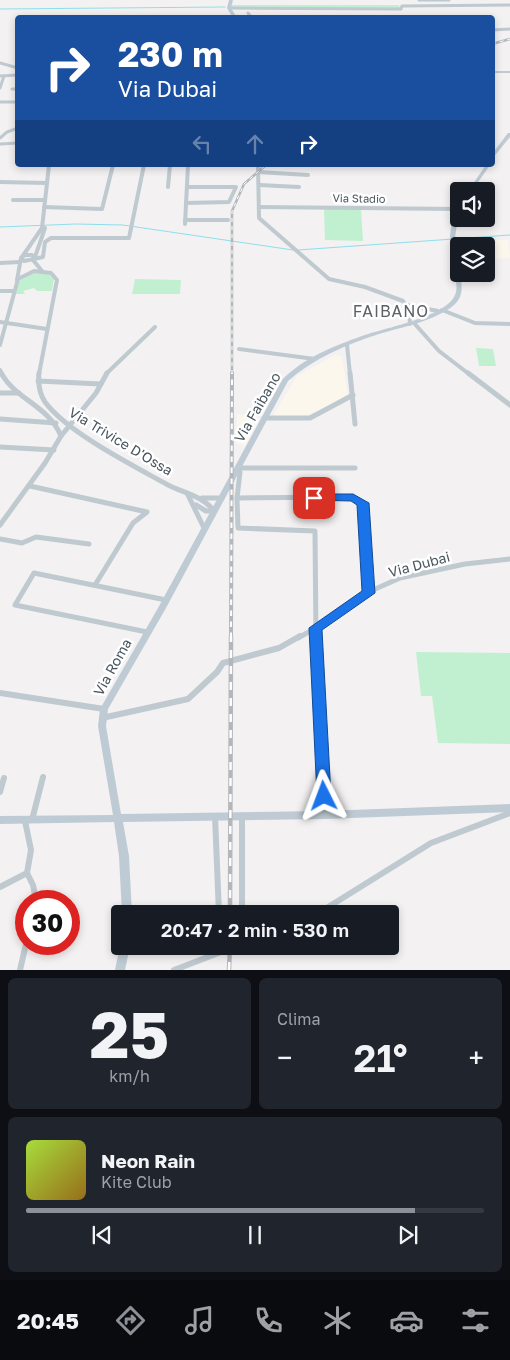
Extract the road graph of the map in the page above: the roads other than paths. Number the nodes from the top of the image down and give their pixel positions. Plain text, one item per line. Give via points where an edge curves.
1 (231, 0) edge
2 (402, 0) edge
3 (419, 0) edge
4 (449, 0) edge
5 (507, 0) edge
6 (510, 5) edge
7 (402, 6) junction
8 (228, 7) junction
9 (233, 15) edge
10 (510, 29) edge
11 (495, 30) edge
12 (0, 63) edge
13 (15, 67) edge
14 (495, 72) edge
15 (510, 72) edge
16 (15, 75) edge
17 (2, 76) edge
18 (0, 88) edge
19 (0, 102) edge
20 (15, 102) edge
21 (15, 129) edge
22 (510, 134) edge
23 (0, 138) edge
24 (15, 143) edge
25 (0, 144) edge
26 (495, 154) edge
27 (49, 167) edge
28 (112, 167) edge
29 (144, 167) edge
30 (170, 167) edge
31 (188, 167) edge
32 (487, 167) edge
33 (258, 169) edge
34 (308, 175) dead end
35 (0, 182) edge
36 (476, 182) edge
37 (47, 183) junction
38 (259, 185) junction
39 (168, 187) dead end
40 (187, 187) junction
41 (299, 187) dead end
42 (13, 200) dead end
43 (45, 200) junction
44 (186, 203) junction
45 (44, 207) junction
46 (259, 207) junction
47 (450, 210) edge
48 (228, 220) dead end
49 (44, 226) junction
50 (454, 227) edge
51 (21, 259) junction
52 (34, 259) junction
53 (0, 263) edge
54 (42, 271) junction
55 (17, 281) junction
56 (0, 291) edge
57 (14, 291) junction
58 (407, 306) junction
59 (440, 311) junction
60 (0, 322) edge
61 (7, 322) junction
62 (412, 323) junction
63 (510, 324) edge
64 (154, 327) dead end
65 (47, 329) junction
66 (0, 345) edge
67 (347, 345) junction
68 (239, 349) dead end
69 (315, 359) junction
70 (0, 370) edge
71 (38, 380) junction
72 (101, 384) junction
73 (0, 393) edge
74 (19, 393) junction
75 (354, 395) junction
76 (510, 405) edge
77 (264, 418) junction
78 (0, 419) edge
79 (56, 423) junction
80 (355, 424) dead end
81 (70, 426) junction
82 (61, 436) junction
83 (0, 447) edge
84 (54, 450) junction
85 (243, 457) joint
86 (355, 468) dead end
87 (237, 469) junction
88 (30, 486) junction
89 (222, 498) junction
90 (237, 498) junction
91 (194, 500) junction
92 (214, 511) junction
93 (0, 525) edge
94 (204, 528) junction
95 (0, 539) edge
96 (89, 544) dead end
97 (510, 559) edge
98 (95, 585) junction
99 (369, 593) junction
100 (166, 600) junction
101 (316, 628) junction
102 (147, 632) junction
103 (0, 693) edge
104 (103, 713) junction
105 (43, 777) dead end
106 (4, 778) dead end
107 (0, 792) edge
108 (510, 808) edge
109 (510, 813) edge
110 (325, 815) junction
111 (215, 816) junction
112 (242, 816) junction
113 (118, 818) junction
114 (0, 820) edge
115 (28, 820) junction
116 (27, 873) junction
117 (0, 887) edge
118 (34, 890) edge
119 (127, 905) edge
120 (219, 905) edge
121 (242, 905) edge
122 (333, 905) edge
123 (23, 955) edge
124 (123, 955) edge
125 (213, 955) edge
126 (20, 970) edge
127 (120, 970) edge
128 (174, 970) edge

1 - 8 street
2 - 7 street
3 - 4 street
5 - 6 street
6 - 7 street
7 - 8 street via 401,9
8 - 9 street
10 - 11 street
12 - 13 street
14 - 15 street
16 - 17 street
17 - 18 street
19 - 20 street
21 - 23 street
22 - 26 street
24 - 25 street
27 - 37 street
28 - 45 street via 102,209
29 - 52 street via 129,238 47,240 43,257
30 - 39 street
31 - 40 street
32 - 36 street
33 - 34 street
33 - 38 street
35 - 37 street
37 - 43 street
38 - 41 street
38 - 46 street
40 - 44 street
40 - 44 street via 236,186 229,202
42 - 43 street
43 - 45 street
44 - 48 street via 185,222
45 - 49 street
46 - 47 street, Via Stadio
46 - 58 street via 259,218 329,280 392,295
49 - 51 street
49 - 52 street
50 - 59 street, Via Faibano via 451,239 459,292 456,300
51 - 52 street
51 - 53 street
51 - 55 street
52 - 54 street
54 - 55 street via 26,273
54 - 65 street, Via Trivice D'Ossa via 51,273 56,280
55 - 57 street
56 - 57 street
57 - 61 street
58 - 59 street
58 - 62 street
59 - 62 street, Via Faibano
59 - 63 street via 476,325
60 - 61 street
61 - 65 street
61 - 66 street
62 - 67 street, Via Faibano
62 - 76 street via 439,351
64 - 72 street via 108,370
65 - 71 street, Via Trivice D'Ossa
67 - 69 street, Via Faibano
67 - 75 street
68 - 69 street
69 - 77 street, Via Faibano via 285,380
70 - 74 street, Via Trivice D'Ossa
71 - 72 street
71 - 81 street, Via Trivice D'Ossa via 40,396
72 - 81 street
73 - 74 street
74 - 79 street, Via Trivice D'Ossa via 39,405
75 - 77 street via 310,418
75 - 80 street
77 - 85 street, Via Faibano
78 - 79 street
79 - 82 street, Via Trivice D'Ossa
81 - 82 street
81 - 91 street, Via Trivice D'Ossa
82 - 84 street
83 - 84 street
84 - 88 street
85 - 87 street, Via Roma
86 - 87 street
87 - 89 street, Via Roma
87 - 90 street via 240,472
88 - 93 street
88 - 98 street via 147,512 133,523
89 - 91 street
89 - 92 street, Via Roma
90 - 99 street via 353,498 361,501
90 - 101 street via 238,528 315,531
91 - 92 street, Via Trivice D'Ossa via 209,503
91 - 92 street via 200,509
91 - 94 street, Via Trivice D'Ossa
92 - 94 street, Via Roma
94 - 100 street, Via Roma
95 - 96 street via 22,543 36,537
97 - 99 street, Via Dubai via 431,570 400,578
98 - 100 street
98 - 102 street via 34,573 15,605
99 - 101 street, Via Dubai
100 - 102 street, Via Roma
101 - 104 street, Via Dubai via 279,648 223,663 188,699
101 - 110 street
102 - 104 street, Via Roma
103 - 104 street
104 - 113 street, Via Roma
105 - 115 street
106 - 107 street
108 - 110 street
109 - 122 street via 431,843
110 - 112 street
111 - 112 street
111 - 113 street
111 - 120 street
112 - 121 street
113 - 115 street
113 - 119 street, Via Roma
114 - 115 street
115 - 116 street via 31,850
116 - 117 street
116 - 118 street
123 - 126 street
124 - 127 street
125 - 128 street

